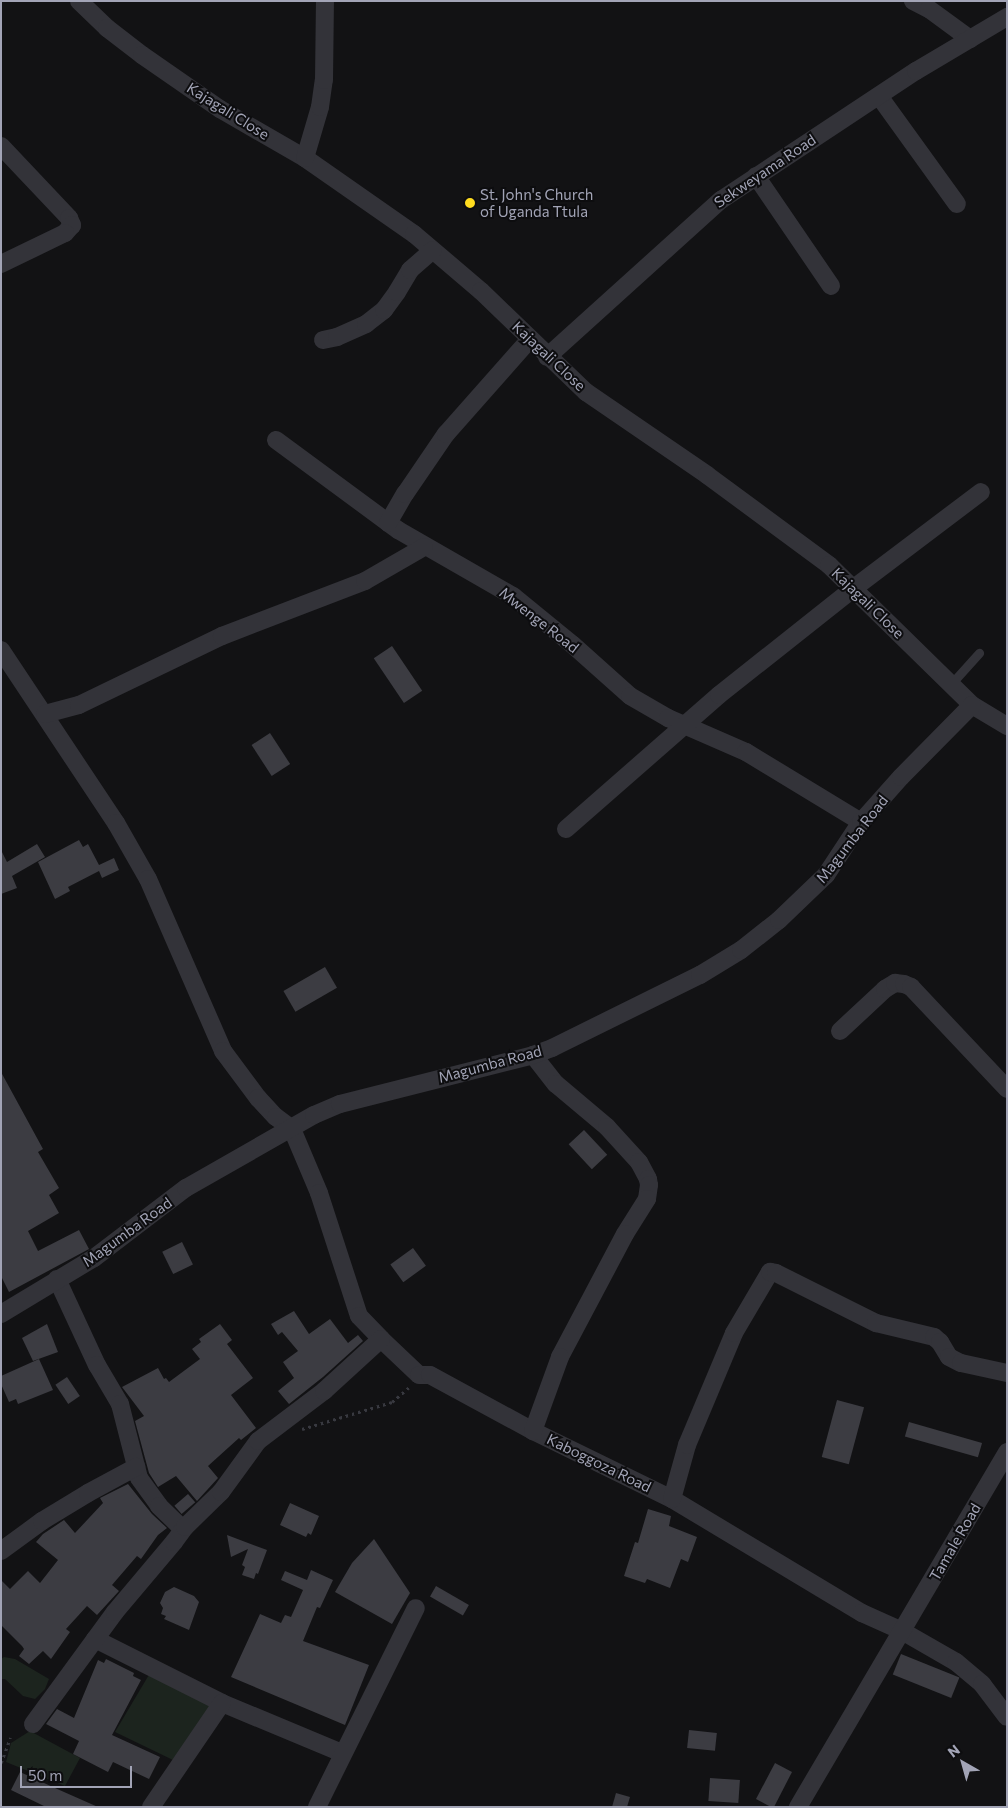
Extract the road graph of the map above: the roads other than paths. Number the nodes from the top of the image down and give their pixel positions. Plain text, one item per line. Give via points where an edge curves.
1 (79, 1) edge
2 (325, 1) edge
3 (913, 1) edge
4 (1007, 17) edge
5 (970, 39) junction
6 (879, 96) junction
7 (1, 146) edge
8 (305, 158) junction
9 (756, 176) junction
10 (957, 204) dead end
11 (434, 250) junction
12 (1, 264) edge
13 (830, 286) dead end
14 (530, 339) junction
15 (323, 340) dead end
16 (547, 356) junction
17 (276, 440) dead end
18 (981, 492) dead end
19 (388, 523) junction
20 (424, 547) junction
21 (854, 588) junction
22 (1, 650) edge
23 (979, 652) dead end
24 (950, 684) junction
25 (972, 705) junction
26 (45, 714) junction
27 (685, 726) junction
28 (1007, 726) edge
29 (861, 822) junction
30 (566, 828) dead end
31 (840, 1031) dead end
32 (533, 1055) junction
33 (1007, 1089) edge
34 (292, 1129) junction
35 (58, 1279) junction
36 (1, 1314) edge
37 (381, 1339) junction
38 (1007, 1373) edge
39 (533, 1431) junction
40 (1007, 1452) edge
41 (136, 1467) junction
42 (672, 1499) junction
43 (183, 1529) junction
44 (1, 1552) edge
45 (416, 1608) dead end
46 (902, 1631) junction
47 (96, 1639) junction
48 (222, 1703) junction
49 (1007, 1717) edge
50 (33, 1724) dead end
51 (342, 1752) junction
52 (151, 1807) edge
53 (317, 1807) edge
54 (798, 1807) edge

1 - 8 street, Kajagali Close via 142,55 220,109
2 - 8 street via 324,80
3 - 5 street
4 - 5 street, Sekweyama Road
5 - 6 street, Sekweyama Road
6 - 9 street, Sekweyama Road
6 - 10 street
7 - 12 street via 72,225 65,233
8 - 11 street, Kajagali Close
9 - 13 street
9 - 16 street, Sekweyama Road via 720,200
11 - 14 street, Kajagali Close
11 - 15 street via 410,270 397,292 366,324
14 - 16 street, Kajagali Close
14 - 19 street via 446,434
16 - 21 street, Kajagali Close via 586,392 707,475 829,565
17 - 19 street, Mwenge Road
18 - 21 street
19 - 20 street, Mwenge Road
20 - 26 street via 365,581 222,636 79,705
20 - 27 street, Mwenge Road via 513,596 630,696
21 - 24 street, Kajagali Close
21 - 27 street via 719,695
22 - 26 street
23 - 24 lane
24 - 25 street, Kajagali Close
25 - 28 street, Kajagali Close
25 - 29 street, Magumba Road
26 - 34 street via 116,823 148,879 223,1051 258,1098
27 - 29 street, Mwenge Road via 746,752
27 - 30 street
29 - 32 street, Magumba Road via 826,875 779,920 741,950 700,975
31 - 33 street via 885,989 895,982 904,984 911,987
32 - 34 street, Magumba Road via 340,1104
32 - 39 street via 556,1084 607,1128 639,1162 649,1185 647,1199 560,1357
34 - 35 street, Magumba Road via 186,1188 94,1258
34 - 37 street, Kaboggoza Road via 319,1193 359,1316
35 - 36 street, Magumba Road
35 - 41 street via 97,1365 120,1404
37 - 39 street, Kaboggoza Road via 419,1375 430,1375
37 - 43 street via 324,1392 258,1441 221,1492
38 - 42 street via 960,1364 949,1357 934,1337 876,1324 770,1272 734,1333 687,1445
39 - 42 street, Kaboggoza Road
40 - 46 street, Tamale Road
41 - 43 street via 159,1506
41 - 44 street via 42,1521
42 - 46 street, Kaboggoza Road via 862,1613
43 - 47 street
45 - 51 street
46 - 49 street, Kaboggoza Road via 956,1662 982,1684
46 - 54 street, Tamale Road
47 - 48 street
47 - 50 street
48 - 51 street
48 - 52 street
51 - 53 street

